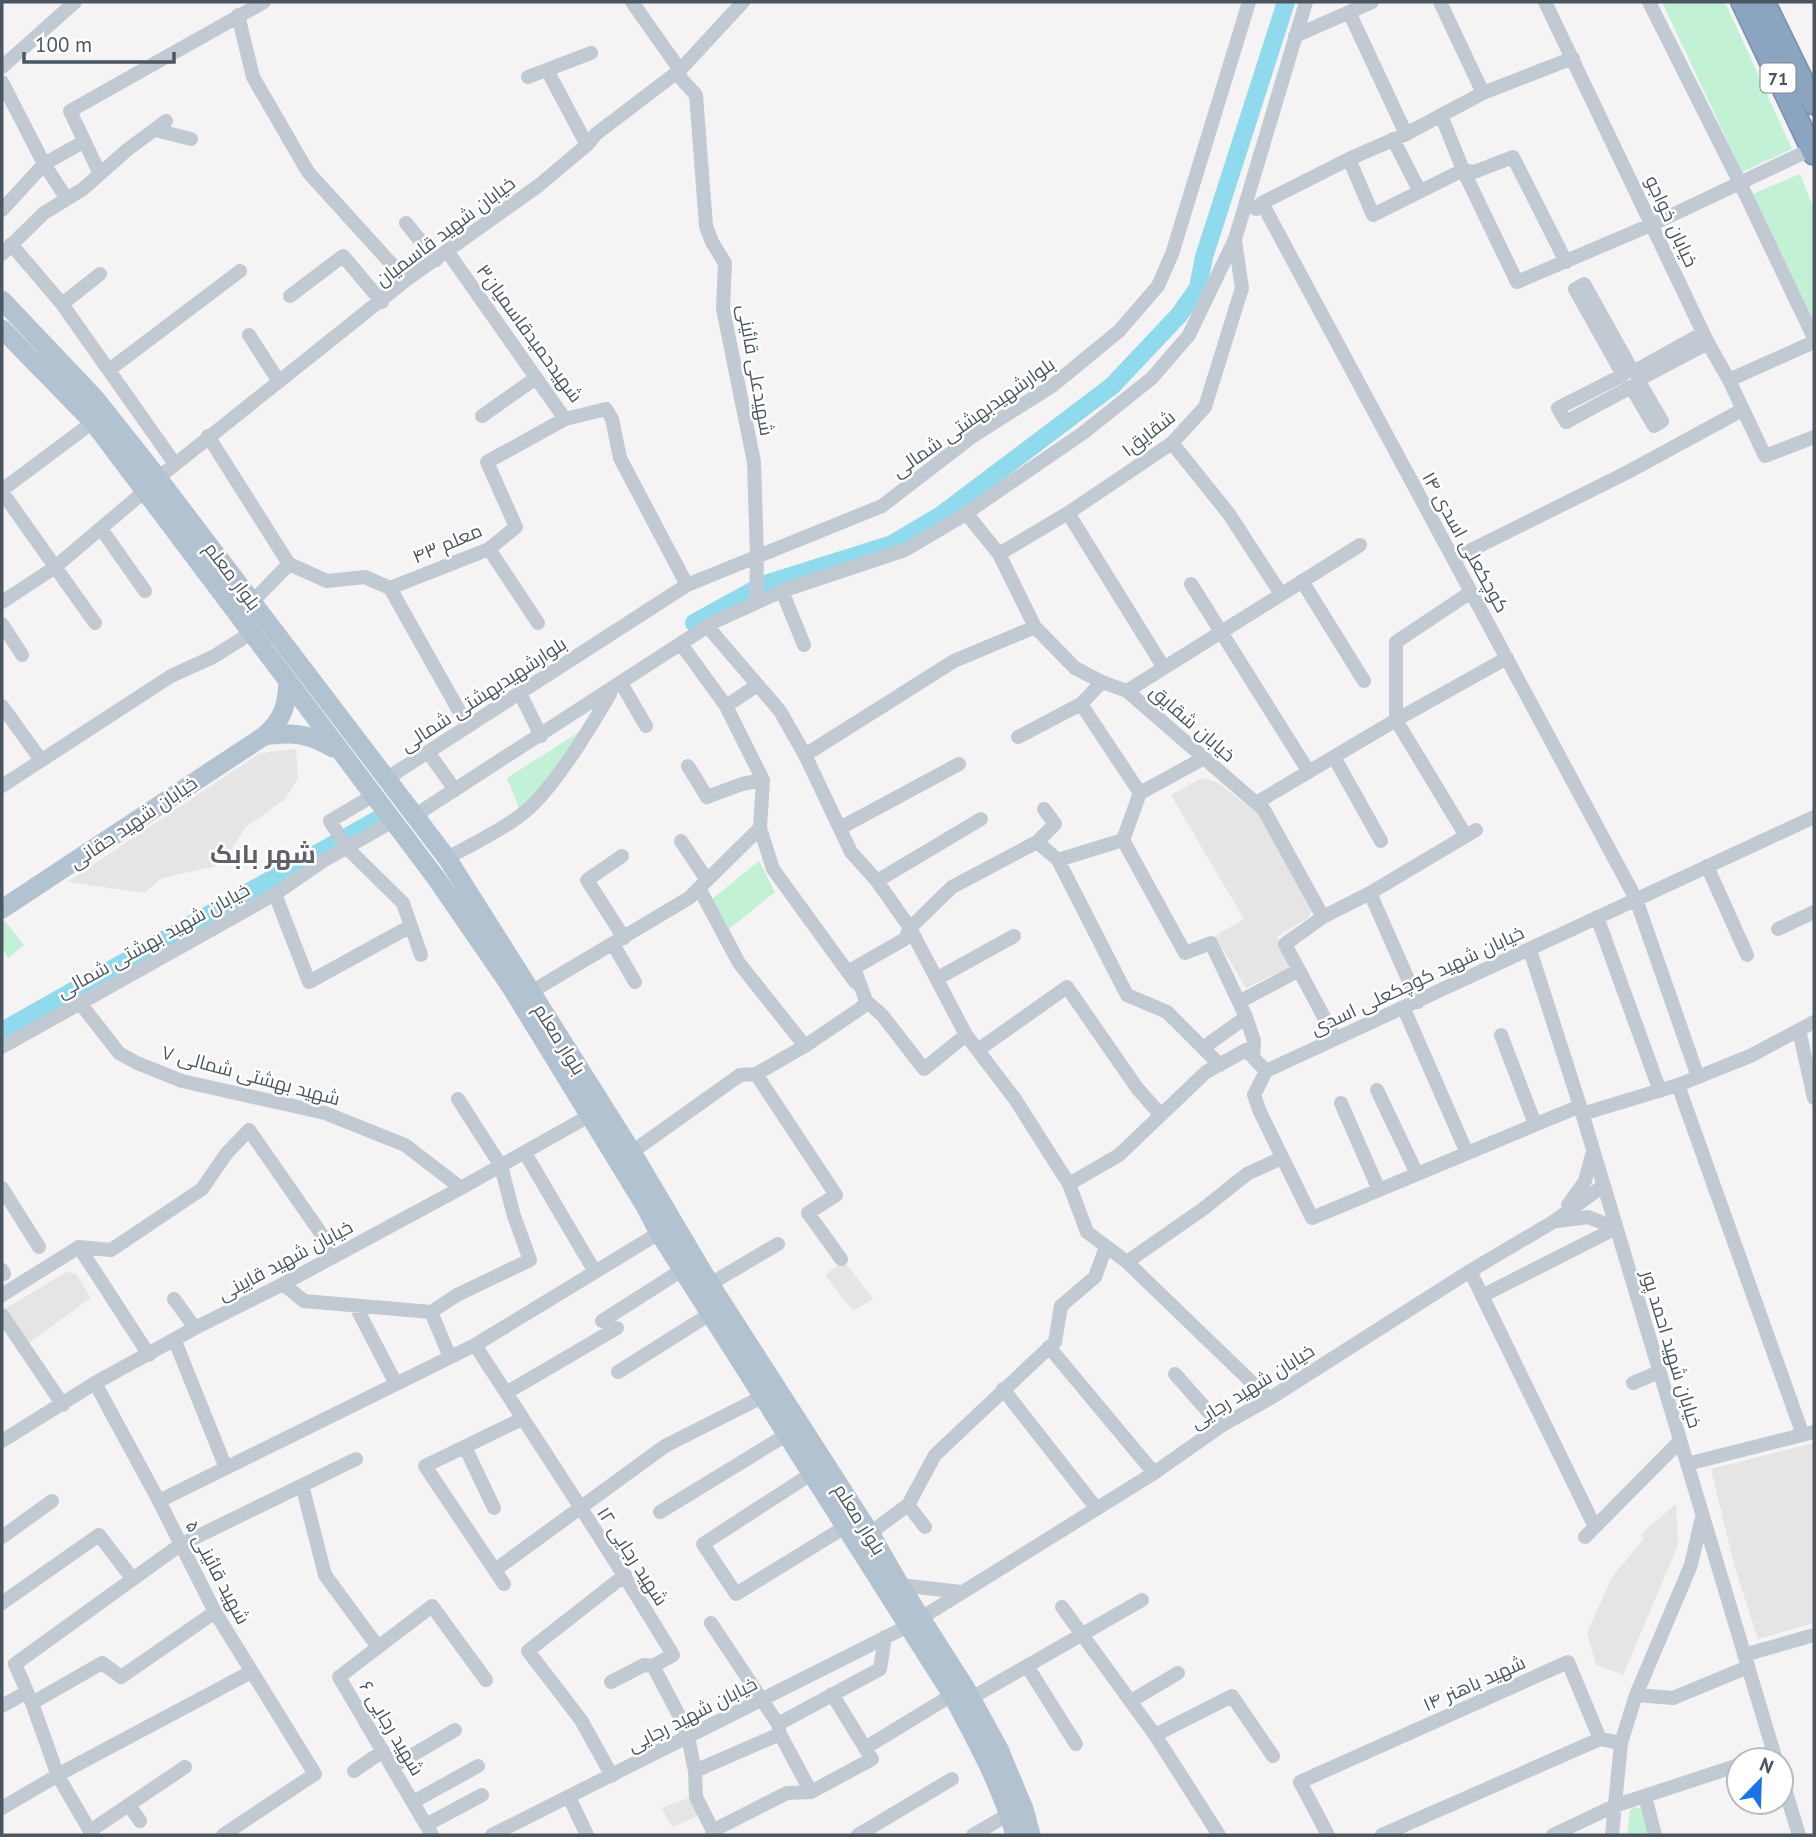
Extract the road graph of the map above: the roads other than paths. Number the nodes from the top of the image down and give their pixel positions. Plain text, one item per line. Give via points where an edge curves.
1 (75, 2) edge
2 (264, 2) edge
3 (632, 2) edge
4 (743, 2) edge
5 (1249, 2) edge
6 (1306, 2) edge
7 (1372, 2) edge
8 (1440, 2) edge
9 (1545, 2) edge
10 (1649, 2) edge
11 (1742, 2) edge
12 (1764, 2) edge
13 (1349, 12) junction
14 (238, 15) junction
15 (1295, 36) junction
16 (591, 53) dead end
17 (1573, 58) junction
18 (2, 67) edge
19 (547, 70) junction
20 (678, 71) junction
21 (528, 77) dead end
22 (2, 82) edge
23 (1483, 93) junction
24 (1814, 104) edge
25 (1441, 115) junction
26 (1400, 136) junction
27 (191, 139) dead end
28 (83, 142) junction
29 (587, 145) junction
30 (1813, 151) edge
31 (1349, 159) junction
32 (44, 164) junction
33 (1463, 170) junction
34 (100, 174) junction
35 (1740, 183) junction
36 (1419, 190) junction
37 (67, 199) junction
38 (1262, 203) junction
39 (2, 210) edge
40 (1241, 222) junction
41 (406, 223) dead end
42 (1653, 224) junction
43 (1235, 239) junction
44 (6, 249) edge
45 (441, 255) junction
46 (1566, 262) junction
47 (240, 271) dead end
48 (100, 274) dead end
49 (406, 280) junction
50 (1579, 287) dead end
51 (290, 296) dead end
52 (2, 300) edge
53 (382, 302) junction
54 (62, 304) junction
55 (2, 329) edge
56 (248, 335) dead end
57 (1706, 338) junction
58 (1814, 340) edge
59 (109, 370) junction
60 (536, 378) junction
61 (1631, 378) junction
62 (278, 380) junction
63 (1729, 380) junction
64 (1742, 410) junction
65 (482, 416) dead end
66 (565, 419) junction
67 (93, 422) junction
68 (1658, 424) dead end
69 (208, 436) junction
70 (1814, 437) edge
71 (1172, 443) junction
72 (175, 464) junction
73 (152, 484) junction
74 (2, 491) edge
75 (966, 513) junction
76 (1068, 513) junction
77 (102, 530) junction
78 (1360, 545) dead end
79 (489, 549) junction
80 (999, 554) junction
81 (757, 557) junction
82 (1452, 559) junction
83 (289, 564) junction
84 (54, 568) junction
85 (1302, 581) junction
86 (1191, 584) dead end
87 (687, 585) junction
88 (390, 588) junction
89 (145, 591) dead end
90 (782, 591) junction
91 (1471, 592) junction
92 (1281, 594) junction
93 (2, 602) edge
94 (252, 602) junction
95 (756, 603) junction
96 (95, 623) dead end
97 (538, 623) dead end
98 (2, 624) edge
99 (707, 626) junction
100 (1035, 627) junction
101 (1222, 631) junction
102 (251, 633) junction
103 (681, 644) junction
104 (804, 645) dead end
105 (22, 655) dead end
106 (1507, 658) junction
107 (1164, 668) junction
108 (1364, 681) dead end
109 (288, 682) junction
110 (1102, 682) junction
111 (756, 686) junction
112 (617, 687) junction
113 (1127, 691) junction
114 (520, 693) junction
115 (1080, 704) junction
116 (2, 706) edge
117 (726, 706) junction
118 (1396, 719) junction
119 (467, 725) junction
120 (646, 726) dead end
121 (539, 732) junction
122 (264, 736) junction
123 (1018, 737) dead end
124 (339, 751) junction
125 (428, 752) junction
126 (806, 755) junction
127 (1334, 757) junction
128 (1204, 758) junction
129 (41, 760) junction
130 (959, 764) dead end
131 (688, 766) dead end
132 (1309, 772) junction
133 (386, 779) junction
134 (762, 780) junction
135 (2, 786) edge
136 (455, 790) junction
137 (1140, 793) junction
138 (374, 795) junction
139 (1260, 806) junction
140 (1044, 809) dead end
141 (414, 816) junction
142 (1814, 817) edge
143 (981, 820) dead end
144 (393, 821) junction
145 (760, 828) junction
146 (840, 828) junction
147 (1123, 840) junction
148 (681, 841) dead end
149 (1381, 841) dead end
150 (1037, 842) junction
151 (347, 848) junction
152 (622, 856) dead end
153 (447, 859) junction
154 (1058, 860) junction
155 (1707, 866) junction
156 (877, 881) junction
157 (703, 884) junction
158 (1370, 893) junction
159 (275, 894) junction
160 (1636, 899) junction
161 (2, 909) edge
162 (1814, 912) edge
163 (1323, 917) junction
164 (1597, 917) junction
165 (411, 926) junction
166 (910, 928) junction
167 (1778, 929) dead end
168 (1014, 936) dead end
169 (618, 941) junction
170 (1530, 950) junction
171 (421, 955) dead end
172 (1746, 955) dead end
173 (1299, 970) junction
174 (938, 978) junction
175 (635, 982) dead end
176 (520, 984) junction
177 (866, 999) junction
178 (1239, 1002) junction
179 (1418, 1002) junction
180 (80, 1003) junction
181 (1404, 1009) junction
182 (1246, 1017) junction
183 (1814, 1022) edge
184 (1799, 1030) junction
185 (966, 1035) junction
186 (1500, 1035) dead end
187 (1335, 1038) junction
188 (805, 1045) junction
189 (2, 1047) edge
190 (1203, 1048) junction
191 (978, 1050) junction
192 (1253, 1057) junction
193 (1220, 1065) junction
194 (1266, 1071) junction
195 (755, 1074) junction
196 (1698, 1077) junction
197 (1678, 1085) junction
198 (1377, 1090) dead end
199 (1660, 1091) junction
200 (1814, 1098) edge
201 (458, 1099) dead end
202 (1341, 1104) dead end
203 (1581, 1110) junction
204 (1160, 1114) junction
205 (589, 1116) junction
206 (1535, 1124) junction
207 (1593, 1150) junction
208 (632, 1152) junction
209 (525, 1153) junction
210 (1467, 1153) junction
211 (1282, 1158) junction
212 (501, 1166) junction
213 (1417, 1174) junction
214 (1069, 1184) junction
215 (1603, 1186) junction
216 (2, 1188) edge
217 (461, 1188) junction
218 (1378, 1190) junction
219 (651, 1201) junction
220 (1553, 1222) junction
221 (1616, 1228) junction
222 (659, 1233) junction
223 (778, 1244) dead end
224 (40, 1247) dead end
225 (79, 1247) junction
226 (1107, 1247) junction
227 (336, 1255) junction
228 (841, 1259) dead end
229 (1127, 1262) junction
230 (682, 1270) junction
231 (1470, 1271) junction
232 (595, 1272) junction
233 (283, 1284) junction
234 (710, 1284) junction
235 (2, 1295) edge
236 (1482, 1296) junction
237 (174, 1299) dead end
238 (355, 1306) junction
239 (430, 1312) junction
240 (710, 1314) junction
241 (2, 1315) edge
242 (601, 1321) dead end
243 (195, 1328) junction
244 (617, 1328) dead end
245 (175, 1341) junction
246 (475, 1345) junction
247 (1049, 1347) junction
248 (149, 1355) junction
249 (450, 1357) junction
250 (618, 1372) dead end
251 (1659, 1372) junction
252 (1175, 1374) dead end
253 (95, 1383) junction
254 (1633, 1383) dead end
255 (396, 1384) junction
256 (1003, 1389) junction
257 (506, 1393) junction
258 (762, 1397) junction
259 (1269, 1399) junction
260 (63, 1405) junction
261 (522, 1419) junction
262 (1221, 1426) junction
263 (786, 1434) junction
264 (1809, 1434) edge
265 (2, 1441) edge
266 (1679, 1442) junction
267 (464, 1447) junction
268 (356, 1459) dead end
269 (1686, 1464) junction
270 (226, 1468) junction
271 (1154, 1473) junction
272 (811, 1474) junction
273 (302, 1485) junction
274 (159, 1501) junction
275 (52, 1502) dead end
276 (908, 1505) junction
277 (494, 1508) dead end
278 (1097, 1509) junction
279 (580, 1510) junction
280 (660, 1512) dead end
281 (1702, 1516) junction
282 (845, 1527) junction
283 (925, 1527) dead end
284 (870, 1533) junction
285 (2, 1537) edge
286 (180, 1545) junction
287 (495, 1570) junction
288 (625, 1575) junction
289 (132, 1578) junction
290 (504, 1584) dead end
291 (900, 1584) junction
292 (961, 1592) junction
293 (1142, 1600) dead end
294 (2, 1603) edge
295 (1062, 1607) dead end
296 (215, 1612) junction
297 (914, 1622) junction
298 (711, 1623) dead end
299 (1082, 1634) junction
300 (1812, 1636) edge
301 (885, 1637) junction
302 (378, 1647) junction
303 (1814, 1651) edge
304 (1746, 1661) junction
305 (653, 1666) junction
306 (1027, 1666) junction
307 (251, 1672) junction
308 (1178, 1673) dead end
309 (486, 1680) dead end
310 (611, 1682) dead end
311 (832, 1694) junction
312 (1636, 1695) junction
313 (961, 1697) junction
314 (29, 1698) junction
315 (763, 1700) junction
316 (1131, 1701) junction
317 (2, 1706) edge
318 (779, 1729) junction
319 (454, 1730) dead end
320 (1155, 1735) junction
321 (688, 1737) junction
322 (1600, 1739) junction
323 (1621, 1743) junction
324 (1076, 1744) dead end
325 (1772, 1746) edge
326 (865, 1748) junction
327 (383, 1751) junction
328 (1273, 1756) dead end
329 (392, 1766) junction
330 (478, 1766) dead end
331 (185, 1768) dead end
332 (1725, 1770) edge
333 (354, 1771) dead end
334 (695, 1771) junction
335 (58, 1776) junction
336 (612, 1776) junction
337 (952, 1779) dead end
338 (811, 1792) junction
339 (482, 1795) dead end
340 (1645, 1796) junction
341 (569, 1797) junction
342 (413, 1802) junction
343 (129, 1805) junction
344 (1614, 1806) junction
345 (2, 1808) edge
346 (1009, 1814) junction
347 (1793, 1816) edge
348 (140, 1821) dead end
349 (429, 1830) edge
350 (713, 1833) edge
351 (864, 1834) edge
352 (223, 1835) edge
353 (492, 1835) edge
354 (587, 1835) edge
355 (973, 1835) edge
356 (1015, 1835) edge
357 (1031, 1835) edge
358 (1219, 1835) edge
359 (1328, 1835) edge
360 (1382, 1835) edge
361 (1553, 1835) edge
362 (1612, 1835) edge
363 (1655, 1835) edge
364 (1799, 1835) edge

1 - 18 street
2 - 14 street
3 - 20 street, شهیدعلی قائینی
4 - 20 street, خیابان شهید قاسمیان
5 - 81 street, بلوارشهیدبهشتی شمالی via 1172,254 1158,286 1119,331 1052,386 973,436 882,506
6 - 15 street
7 - 13 street
8 - 23 street
9 - 17 street, خیابان خواجو
10 - 35 street
11 - 30 highway, 71
12 - 24 highway, 71
13 - 15 street
13 - 26 street
14 - 28 street via 70,111
14 - 49 street via 253,77 308,173
15 - 40 street
16 - 19 street
17 - 23 street
17 - 42 street, خیابان خواجو
19 - 21 street
19 - 29 street
20 - 29 street, خیابان شهید قاسمیان
20 - 81 street, شهیدعلی قائینی via 696,95 706,226 725,263 723,309 754,462
22 - 32 street
23 - 25 street
25 - 26 street
25 - 33 street
26 - 31 street
26 - 36 street
27 - 34 street via 160,125
28 - 32 street
28 - 34 street
29 - 45 street, خیابان شهید قاسمیان
30 - 35 street
31 - 36 street via 1373,215
31 - 38 street
32 - 37 street
32 - 39 street
33 - 36 street
33 - 46 street via 1474,172 1513,157
33 - 46 street via 1517,282
34 - 37 street
35 - 42 street
35 - 58 street
37 - 44 street via 44,213
38 - 40 street
38 - 82 street, کوچکعلی اسدی ۱۴
40 - 43 street
41 - 45 street, شهیدحمیدقاسمیان۳
42 - 46 street
42 - 57 street, خیابان خواجو
43 - 71 street, شقایق۱ via 1242,288 1205,407
43 - 75 street via 1189,335 1153,378 1083,433
44 - 54 street
45 - 49 street, خیابان شهید قاسمیان
45 - 60 street, شهیدحمیدقاسمیان۳
47 - 59 street
48 - 54 street
49 - 53 street, خیابان شهید قاسمیان
50 - 61 street
51 - 53 street via 343,256
52 - 73 main road, بلوار معلم via 94,397
53 - 62 street, خیابان شهید قاسمیان
54 - 59 street
55 - 67 main road, بلوار معلم
56 - 62 street
57 - 61 street
57 - 63 street, خیابان خواجو
58 - 63 street
59 - 72 street
60 - 65 street
60 - 66 street, شهیدحمیدقاسمیان۳
61 - 61 street via 1566,422 1558,408
61 - 68 street
62 - 69 street, خیابان شهید قاسمیان
63 - 64 street, خیابان خواجو
64 - 70 street, خیابان خواجو via 1765,456
64 - 82 street
66 - 79 street, معلم ۴۳ via 487,462 516,527
66 - 87 street, شهیدحمیدقاسمیان۳ via 606,408 620,458
67 - 73 main road, بلوار معلم
67 - 74 street
69 - 72 street, خیابان شهید قاسمیان
69 - 83 street
71 - 76 street, شقایق۱
71 - 92 street via 1228,514
72 - 73 street, خیابان شهید قاسمیان
73 - 77 street, خیابان شهید قاسمیان
73 - 94 main road, بلوار معلم
73 - 102 main road, بلوار معلم
74 - 84 street
75 - 80 street, خیابان شقایق
75 - 90 street via 905,550
76 - 80 street, شقایق۱
76 - 107 street
77 - 84 street, خیابان شهید قاسمیان
77 - 89 street
78 - 85 street
79 - 88 street, معلم ۴۳
79 - 97 street
80 - 100 street, خیابان شقایق
81 - 87 street, بلوارشهیدبهشتی شمالی
81 - 95 street, شهیدعلی قائینی
82 - 91 street, کوچکعلی اسدی ۱۴
83 - 88 street via 327,581 365,577
83 - 94 street
84 - 93 street, خیابان شهید قاسمیان
84 - 96 street
85 - 92 street
85 - 108 street
86 - 101 street
87 - 114 street, بلوارشهیدبهشتی شمالی
88 - 119 street
90 - 95 street
90 - 104 street
91 - 106 street, کوچکعلی اسدی ۱۴
91 - 118 street via 1396,642
92 - 101 street
94 - 133 main road, بلوار معلم
95 - 99 street
98 - 105 street
99 - 103 street
99 - 111 street
100 - 110 street, خیابان شقایق via 1075,668
100 - 126 street via 954,661
101 - 107 street
101 - 132 street
102 - 109 main road, بلوار معلم
102 - 129 street via 214,657 171,676
103 - 112 street
103 - 117 street
106 - 118 street
106 - 160 street, کوچکعلی اسدی ۱۴
107 - 113 street
109 - 122 main road via 283,714
109 - 124 main road, بلوار معلم
110 - 113 street, خیابان شقایق
110 - 115 street
111 - 117 street
111 - 126 street via 780,711
112 - 120 street
112 - 121 street
112 - 153 street via 541,797 522,815
113 - 128 street, خیابان شقایق
114 - 119 street, بلوارشهیدبهشتی شمالی
114 - 121 street
115 - 123 street
115 - 137 street
116 - 129 street
117 - 134 street
118 - 127 street
118 - 158 street via 1471,833
119 - 125 street, بلوارشهیدبهشتی شمالی
121 - 136 street
122 - 124 main road via 289,732 314,737
122 - 161 main road, خیابان شهید حقانی
124 - 138 main road, بلوار معلم
125 - 133 street, بلوارشهیدبهشتی شمالی
125 - 136 street
126 - 146 street
127 - 132 street
127 - 149 street
128 - 137 street
128 - 139 street, خیابان شقایق
129 - 135 street
130 - 146 street
131 - 134 street via 707,797
132 - 139 street
133 - 141 main road, بلوار معلم
134 - 145 street
136 - 141 street
137 - 147 street
138 - 144 main road, بلوار معلم
138 - 151 street via 330,821
139 - 163 street
140 - 150 street via 1055,824
141 - 153 main road, بلوار معلم
142 - 155 street, خیابان شهید کوچکعلی اسدی
143 - 156 street
144 - 151 street, خیابان شهید بهشتی شمالی
144 - 176 main road, بلوار معلم
145 - 157 street
145 - 177 street via 773,869
146 - 156 street via 851,852
147 - 154 street
147 - 178 street via 1185,953 1211,943
148 - 157 street
150 - 154 street
150 - 166 street via 952,887
151 - 159 street, خیابان شهید بهشتی شمالی
151 - 165 street via 404,903
152 - 169 street via 587,880
153 - 176 main road, بلوار معلم
154 - 190 street via 1128,996 1167,1012
155 - 160 street, خیابان شهید کوچکعلی اسدی
155 - 172 street
156 - 166 street
157 - 169 street via 689,898
157 - 188 street via 739,963
158 - 163 street
158 - 179 street
159 - 165 street via 309,982
159 - 180 street, خیابان شهید بهشتی شمالی
160 - 164 street, خیابان شهید کوچکعلی اسدی
160 - 196 street, کوچکعلی اسدی ۱۴
162 - 167 street
163 - 173 street via 1285,944
164 - 170 street, خیابان شهید کوچکعلی اسدی
164 - 199 street
165 - 171 street
166 - 174 street
166 - 177 street via 905,939 854,968
168 - 174 street
169 - 175 street
169 - 176 street
170 - 179 street, خیابان شهید کوچکعلی اسدی
170 - 203 street, خیابان شهید احمد پور
173 - 178 street
173 - 187 street
174 - 185 street
176 - 205 main road, بلوار معلم
176 - 208 main road, بلوار معلم
177 - 185 street via 924,1069
177 - 188 street via 850,1016
178 - 182 street
179 - 181 street, خیابان شهید کوچکعلی اسدی
180 - 189 street, خیابان شهید بهشتی شمالی
180 - 217 street, شهید بهشتی شمالی ۷ via 119,1052 136,1063 181,1081 326,1112 405,1145
181 - 187 street, خیابان شهید کوچکعلی اسدی
181 - 210 street
182 - 190 street
182 - 192 street via 1254,1041
183 - 184 street
184 - 196 street
184 - 200 street
185 - 191 street
186 - 206 street
187 - 194 street, خیابان شهید کوچکعلی اسدی
188 - 195 street
190 - 193 street
191 - 204 street via 1067,987
191 - 214 street
192 - 193 street via 1245,1050
192 - 194 street
193 - 204 street
194 - 211 street via 1254,1095
195 - 208 street via 740,1075
195 - 228 street via 836,1195 808,1213
196 - 197 street
197 - 199 street
197 - 264 street
198 - 213 street
199 - 203 street
201 - 212 street
202 - 218 street
203 - 206 street
203 - 207 street, خیابان شهید احمد پور
204 - 214 street via 1119,1155
205 - 209 street, خیابان شهید قایینی
205 - 219 main road, بلوار معلم
206 - 210 street
207 - 215 street, خیابان شهید احمد پور
207 - 220 street via 1580,1191
208 - 219 main road, بلوار معلم
209 - 212 street, خیابان شهید قایینی
209 - 232 street
210 - 213 street
211 - 218 street via 1312,1218
211 - 229 street via 1247,1174
212 - 217 street, خیابان شهید قایینی
212 - 239 street via 530,1260
213 - 218 street
214 - 226 street via 1087,1231
215 - 220 street, خیابان شهید رجایی
215 - 221 street, خیابان شهید احمد پور
216 - 224 street
217 - 227 street, خیابان شهید قایینی
219 - 222 main road, بلوار معلم
219 - 234 main road, بلوار معلم
220 - 221 street via 1588,1217
220 - 231 street, خیابان شهید رجایی
221 - 236 street
221 - 251 street, خیابان شهید احمد پور
222 - 230 main road, بلوار معلم
222 - 232 street
223 - 234 street
225 - 227 street via 111,1250 202,1189 249,1129
225 - 235 street
225 - 248 street
226 - 229 street
226 - 247 street via 1095,1277 1061,1306 1055,1342
227 - 233 street, خیابان شهید قایینی
229 - 259 street
230 - 240 main road, بلوار معلم
230 - 242 street
231 - 236 street
231 - 259 street, خیابان شهید رجایی
232 - 246 street
233 - 238 street via 304,1301
233 - 243 street, خیابان شهید قایینی
234 - 284 main road, بلوار معلم
236 - 266 street via 1590,1532
237 - 243 street
238 - 239 street
238 - 255 street
239 - 249 street
240 - 250 street
240 - 258 main road, بلوار معلم
241 - 260 street
243 - 245 street, خیابان شهید قایینی
244 - 257 street
245 - 248 street, خیابان شهید قایینی
245 - 270 street
246 - 249 street
246 - 257 street, شهید رجایی ۱۲
247 - 256 street
247 - 271 street
248 - 253 street, خیابان شهید قایینی
249 - 255 street
251 - 254 street
251 - 266 street, خیابان شهید احمد پور
252 - 262 street
253 - 260 street, خیابان شهید قایینی
253 - 274 street, شهید قائینی ۵
255 - 270 street
256 - 276 street via 935,1455
256 - 278 street
257 - 261 street, شهید رجایی ۱۲
258 - 263 main road, بلوار معلم
258 - 279 street via 666,1446
259 - 262 street, خیابان شهید رجایی
260 - 265 street, خیابان شهید قایینی
261 - 267 street
261 - 279 street, شهید رجایی ۱۲
262 - 271 street, خیابان شهید رجایی
263 - 272 main road, بلوار معلم
263 - 280 street
264 - 269 street
266 - 269 street, خیابان شهید احمد پور
267 - 277 street
267 - 287 street via 425,1466
268 - 273 street
269 - 281 street, خیابان شهید احمد پور
270 - 274 street
271 - 278 street, خیابان شهید رجایی
272 - 282 main road, بلوار معلم
272 - 282 street via 704,1544 736,1594
273 - 286 street
273 - 302 street via 325,1575
274 - 286 street, شهید قائینی ۵
275 - 285 street
276 - 283 street
276 - 284 street
278 - 292 street, خیابان شهید رجایی
279 - 287 street
279 - 288 street, شهید رجایی ۱۲
281 - 304 street, خیابان شهید احمد پور
281 - 312 street via 1691,1565
282 - 297 main road, بلوار معلم
284 - 291 main road, بلوار معلم
286 - 289 street
286 - 296 street, شهید قائینی ۵
287 - 290 street
288 - 305 street, شهید رجایی ۱۲ via 673,1655
288 - 336 street via 528,1651 581,1720
289 - 294 street via 99,1535
289 - 314 street via 15,1664
291 - 292 street
291 - 297 main road, بلوار معلم
292 - 297 street, خیابان شهید رجایی
293 - 299 street
295 - 299 street
296 - 307 street, شهید قائینی ۵
296 - 314 street via 121,1676 102,1663
297 - 301 street, خیابان شهید رجایی
297 - 313 main road, بلوار معلم
298 - 315 street
299 - 306 street
299 - 316 street
300 - 303 street
300 - 304 street
301 - 311 street via 880,1669
301 - 315 street, خیابان شهید رجایی
302 - 309 street, شهید رجایی ۶ via 432,1606
302 - 327 street, شهید رجایی ۶ via 339,1677
304 - 312 street via 1673,1698
304 - 325 street, خیابان شهید احمد پور
305 - 310 street via 644,1665
305 - 321 street
306 - 313 street
306 - 324 street
307 - 335 street
307 - 352 street, شهید قائینی ۵ via 315,1774
308 - 316 street
311 - 318 street
311 - 326 street
312 - 323 street
313 - 326 street
313 - 346 main road, بلوار معلم
313 - 357 main road, بلوار معلم via 999,1749
314 - 317 street
314 - 335 street
315 - 318 street
315 - 321 street, خیابان شهید رجایی
316 - 320 street
318 - 334 street
318 - 338 street
319 - 329 street
320 - 328 street via 1231,1696
320 - 358 street
321 - 334 street
321 - 336 street, خیابان شهید رجایی
322 - 323 street
322 - 359 street, شهید باهنر ۱۴ via 1568,1662 1300,1782
322 - 360 street
323 - 344 street
326 - 338 street via 872,1759
327 - 329 street, شهید رجایی ۶
327 - 333 street
329 - 342 street, شهید رجایی ۶
330 - 342 street
331 - 343 street
332 - 340 street
334 - 350 street via 696,1797
335 - 343 street via 90,1831
335 - 345 street
336 - 341 street, خیابان شهید رجایی
337 - 351 street
338 - 350 street via 787,1793
339 - 349 street
340 - 344 street
340 - 363 street
341 - 353 street, خیابان شهید رجایی
341 - 354 street
342 - 349 street, شهید رجایی ۶
343 - 348 street
344 - 361 street
344 - 362 street
346 - 355 street
346 - 356 main road, بلوار معلم
347 - 364 street

